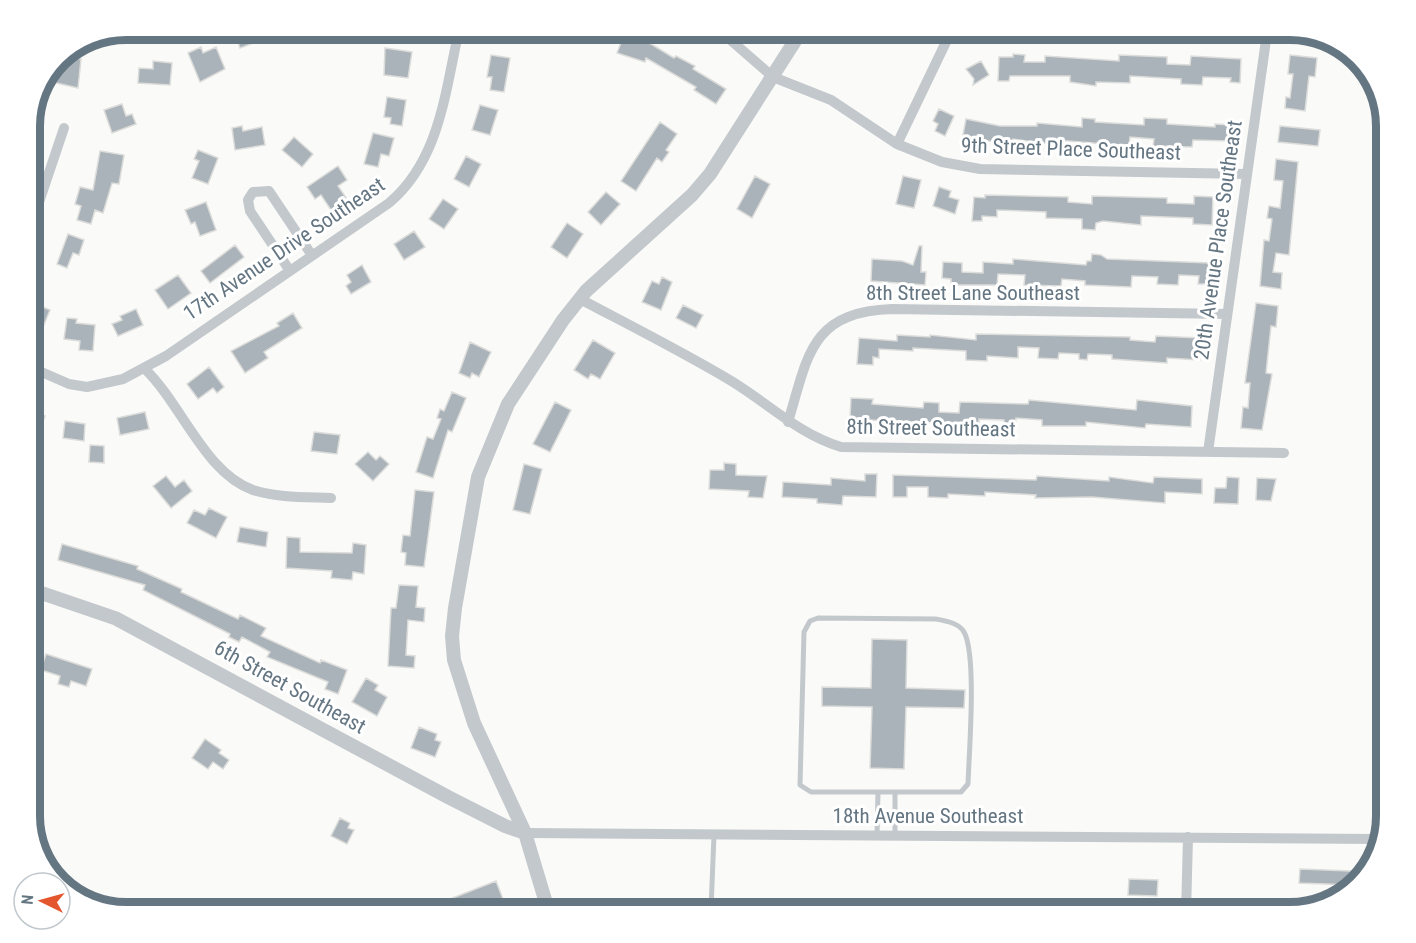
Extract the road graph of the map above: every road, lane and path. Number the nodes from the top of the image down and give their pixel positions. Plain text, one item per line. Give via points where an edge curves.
1 (457, 40) edge
2 (730, 40) edge
3 (796, 40) edge
4 (948, 40) edge
5 (1266, 40) edge
6 (773, 77) junction
7 (64, 128) dead end
8 (897, 144) junction
9 (1246, 174) junction
10 (41, 196) edge
11 (311, 254) junction
12 (290, 271) junction
13 (580, 299) junction
14 (1227, 314) junction
15 (145, 369) junction
16 (41, 372) edge
17 (788, 422) junction
18 (1208, 452) junction
19 (1284, 453) dead end
20 (331, 498) dead end
21 (41, 593) edge
22 (878, 792) junction
23 (896, 792) junction
24 (525, 833) junction
25 (714, 833) junction
26 (877, 836) junction
27 (895, 836) junction
28 (1188, 837) junction
29 (1372, 839) edge
30 (546, 902) edge
31 (711, 902) edge
32 (1186, 902) edge

1 - 11 street, 17th Avenue Drive Southeast via 439,123 419,171 389,203
2 - 6 street, 9th Street Place Southeast
3 - 6 street
4 - 8 street
5 - 9 street, 20th Avenue Place Southeast
6 - 8 street, 9th Street Place Southeast via 831,100
6 - 13 street via 722,157 692,195
7 - 10 street
8 - 9 street, 9th Street Place Southeast via 942,162 981,169
9 - 14 street, 20th Avenue Place Southeast
11 - 12 street, 17th Avenue Drive Southeast
11 - 12 street via 269,191 253,192 248,200 250,211
12 - 15 street, 17th Avenue Drive Southeast
13 - 17 street, 8th Street Southeast via 730,381
13 - 24 street via 524,377 491,440 478,477 454,608 452,636 458,678 474,723
14 - 17 street, 8th Street Lane Southeast via 891,309 856,312 834,324 813,347
14 - 18 street, 20th Avenue Place Southeast
15 - 16 street, 17th Avenue Drive Southeast via 104,385 87,387
15 - 20 street via 170,395 213,460 237,483 270,494
17 - 18 street, 8th Street Southeast via 824,442 859,448
18 - 19 street, 8th Street Southeast
21 - 24 street, 6th Street Southeast via 81,605 135,629 457,802
22 - 23 lane
22 - 23 lane via 811,792 800,785 804,632 810,621 818,618 936,619 964,630 969,649 968,784 961,792 946,794
22 - 26 lane
23 - 27 lane
24 - 25 street, 18th Avenue Southeast
24 - 30 street
25 - 26 street, 18th Avenue Southeast
25 - 31 lane
26 - 27 street, 18th Avenue Southeast
27 - 28 street, 18th Avenue Southeast
28 - 29 street, 18th Avenue Southeast
28 - 32 street

